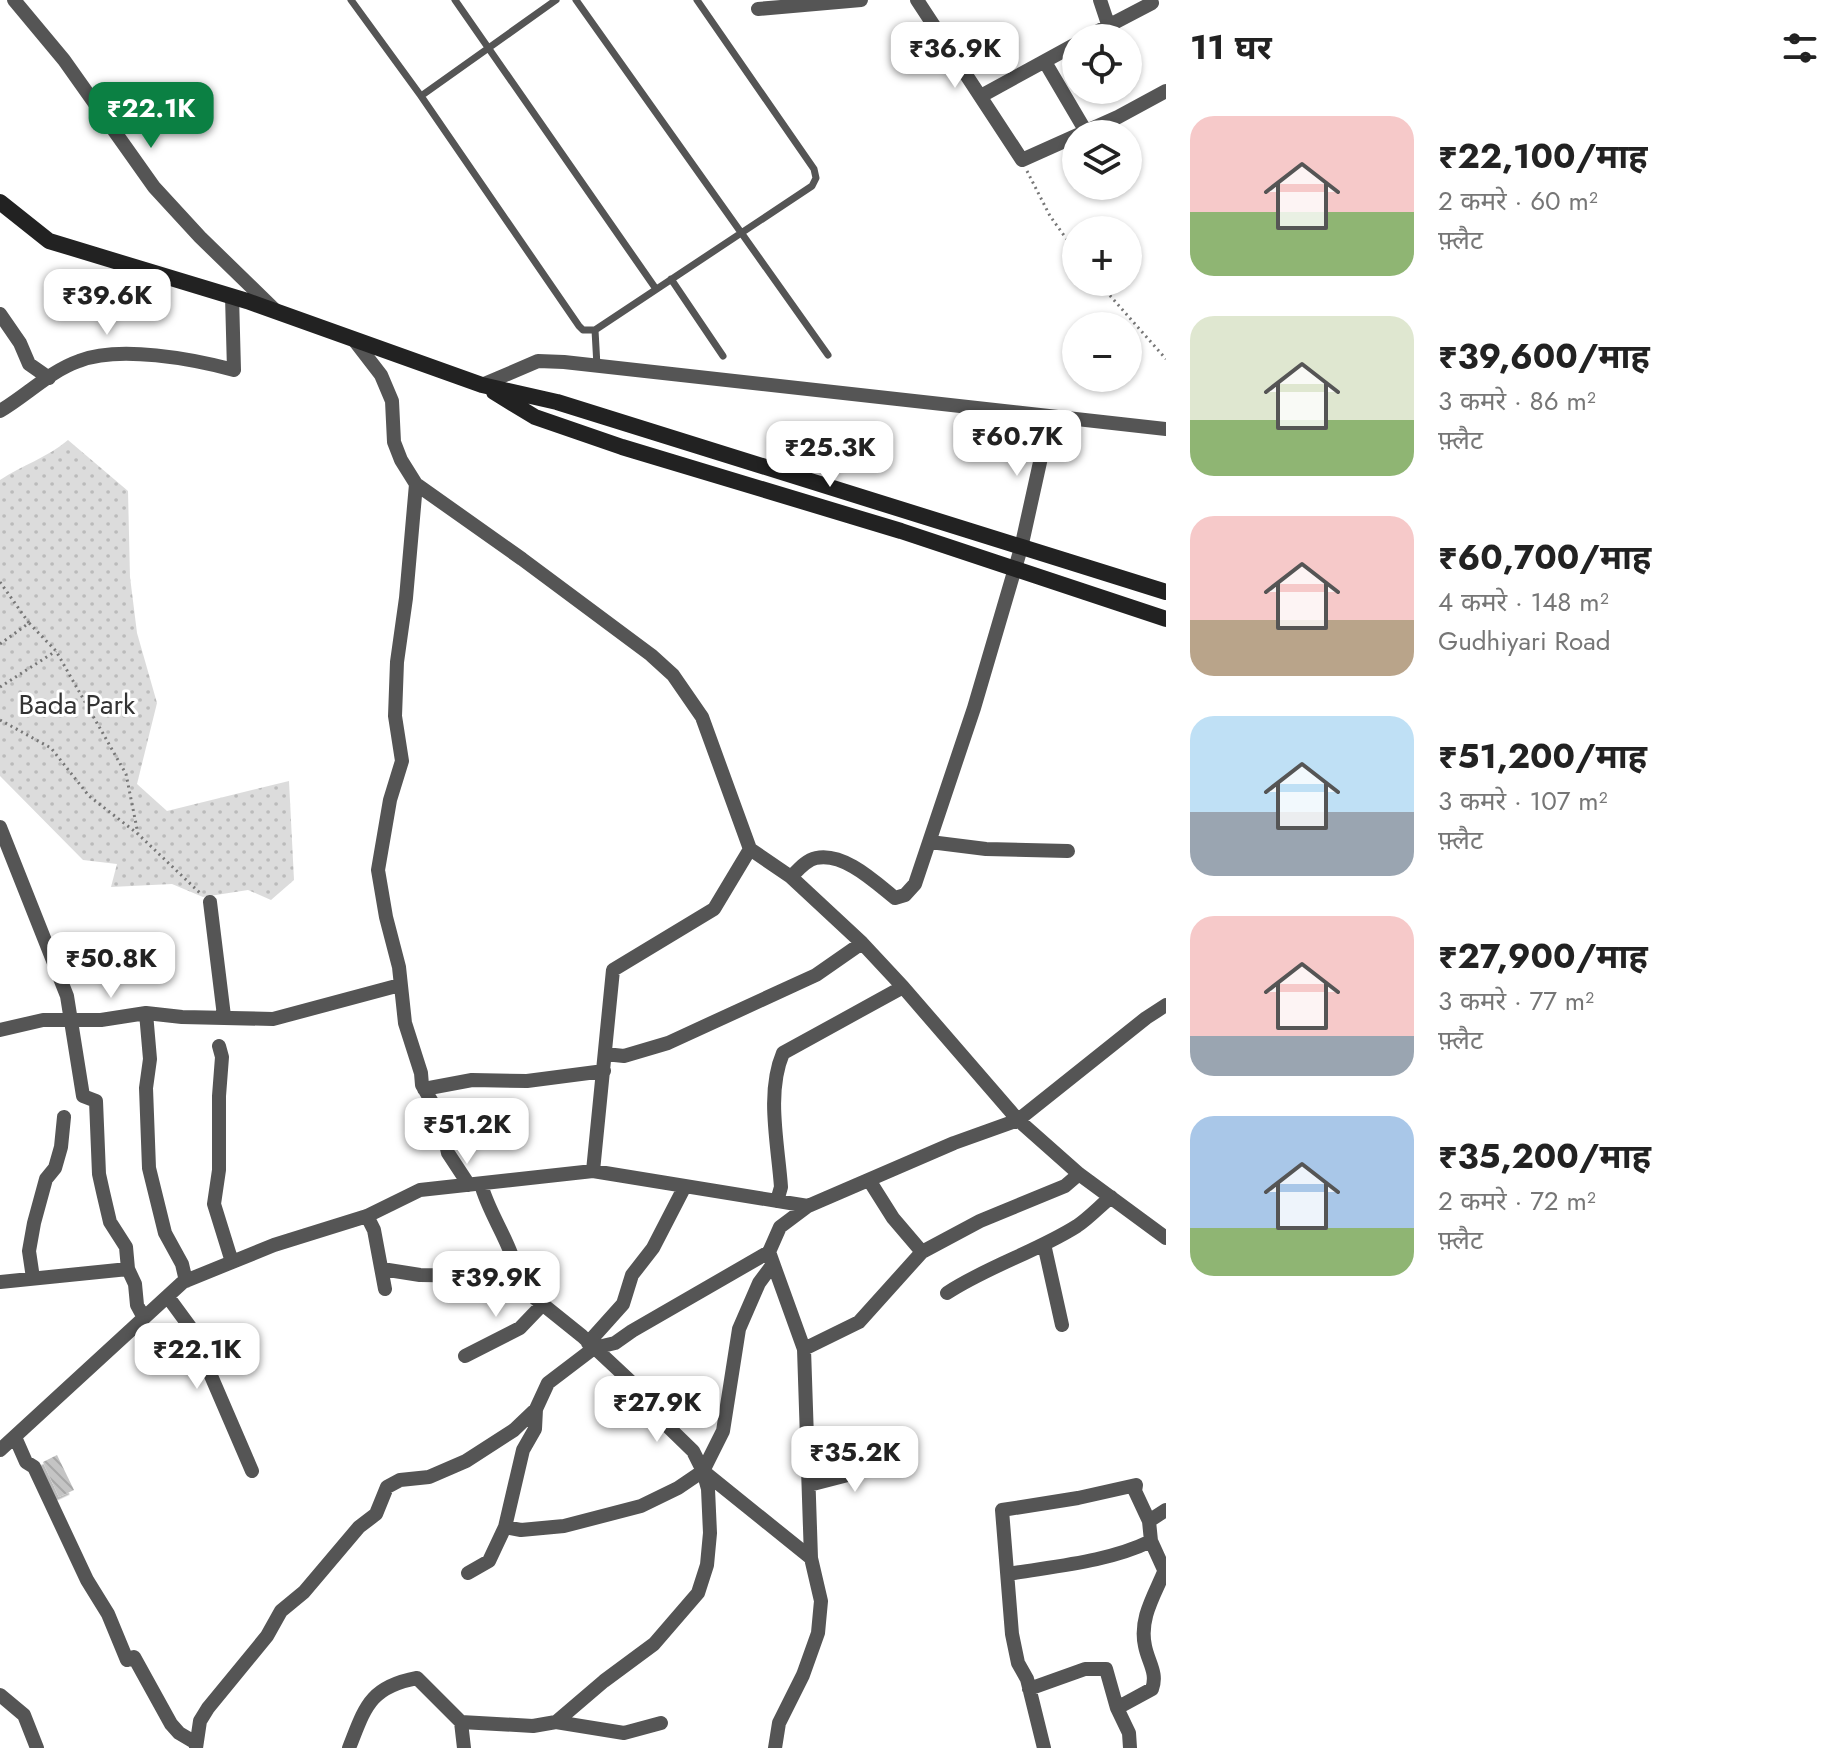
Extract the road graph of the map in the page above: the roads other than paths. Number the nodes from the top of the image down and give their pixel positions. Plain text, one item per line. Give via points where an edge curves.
1 (14, 0) edge
2 (351, 0) edge
3 (455, 0) edge
4 (556, 0) edge
5 (576, 0) edge
6 (697, 0) edge
7 (861, 0) edge
8 (917, 0) edge
9 (1100, 0) edge
10 (1152, 3) dead end
11 (758, 9) dead end
12 (1108, 24) joint
13 (488, 47) junction
14 (1062, 52) edge
15 (1045, 62) junction
16 (1166, 91) edge
17 (421, 96) junction
18 (981, 96) junction
19 (1079, 120) edge
20 (1110, 120) edge
21 (1062, 141) edge
22 (0, 202) edge
23 (740, 232) junction
24 (671, 279) junction
25 (656, 289) junction
26 (232, 296) junction
27 (277, 311) junction
28 (0, 314) edge
29 (595, 330) junction
30 (354, 340) junction
31 (828, 355) dead end
32 (723, 356) dead end
33 (597, 366) junction
34 (49, 378) junction
35 (482, 385) junction
36 (0, 411) edge
37 (1050, 417) junction
38 (1166, 429) edge
39 (416, 484) junction
40 (1021, 548) junction
41 (1015, 569) junction
42 (1166, 592) edge
43 (1166, 619) edge
44 (0, 827) edge
45 (930, 842) junction
46 (750, 849) junction
47 (1068, 851) dead end
48 (791, 877) junction
49 (210, 902) road end
50 (862, 943) junction
51 (400, 985) junction
52 (903, 987) junction
53 (1166, 1005) edge
54 (146, 1013) junction
55 (224, 1016) junction
56 (70, 1019) junction
57 (0, 1030) edge
58 (219, 1046) dead end
59 (605, 1054) junction
60 (604, 1071) junction
61 (424, 1089) junction
62 (64, 1117) dead end
63 (1018, 1120) junction
64 (593, 1171) junction
65 (1079, 1174) junction
66 (869, 1180) junction
67 (475, 1185) junction
68 (685, 1186) junction
69 (1111, 1197) junction
70 (777, 1201) junction
71 (808, 1206) junction
72 (367, 1216) junction
73 (1166, 1238) edge
74 (1044, 1244) junction
75 (922, 1252) junction
76 (771, 1258) junction
77 (232, 1262) junction
78 (128, 1269) junction
79 (382, 1269) junction
80 (33, 1278) junction
81 (186, 1281) junction
82 (0, 1282) edge
83 (518, 1288) junction
84 (385, 1289) dead end
85 (947, 1293) dead end
86 (168, 1297) junction
87 (543, 1304) junction
88 (144, 1318) junction
89 (1062, 1325) dead end
90 (591, 1345) junction
91 (804, 1349) junction
92 (465, 1356) dead end
93 (536, 1409) junction
94 (15, 1437) junction
95 (0, 1450) edge
96 (888, 1459) dead end
97 (252, 1471) dead end
98 (703, 1471) junction
99 (809, 1485) junction
100 (1166, 1510) edge
101 (1149, 1521) junction
102 (505, 1527) junction
103 (1151, 1541) junction
104 (811, 1558) junction
105 (468, 1573) dead end
106 (1165, 1573) edge
107 (1008, 1574) junction
108 (1029, 1689) junction
109 (1, 1698) edge
110 (1117, 1708) junction
111 (461, 1722) junction
112 (556, 1722) junction
113 (661, 1723) dead end
114 (196, 1746) edge
115 (37, 1748) edge
116 (349, 1748) edge
117 (464, 1748) edge
118 (775, 1748) edge
119 (1044, 1748) edge
120 (1130, 1748) edge

1 - 27 street via 64,60 154,187
2 - 17 lane
3 - 13 lane
4 - 13 lane
5 - 23 lane
6 - 23 lane via 816,178 812,186
7 - 11 street
8 - 18 street
9 - 12 street
10 - 12 street
13 - 17 lane
13 - 25 lane
14 - 15 street
15 - 18 street
15 - 19 street
16 - 20 street
17 - 29 lane via 579,326
18 - 21 street via 1022,160
22 - 26 street via 49,241
23 - 24 lane
23 - 31 lane
24 - 25 lane
24 - 32 lane
25 - 29 lane
26 - 27 street
26 - 34 street via 234,370 135,355 79,360
27 - 30 street
28 - 34 street via 29,364
29 - 33 lane
30 - 35 street
30 - 39 street via 387,388 394,442
33 - 35 street via 538,361
33 - 37 street
34 - 36 street
35 - 40 street via 557,402
35 - 41 street via 535,417
37 - 38 street
37 - 40 street
39 - 46 street via 673,675 702,717
39 - 51 street via 397,662 395,716 402,761 378,870
40 - 41 street
40 - 42 street
41 - 43 street
41 - 45 street
44 - 56 street via 67,996
45 - 47 street
45 - 48 street via 915,884 895,898 833,858 808,861
46 - 48 street
46 - 59 street via 714,909 613,970
48 - 50 street
49 - 55 street
50 - 52 street
50 - 59 street via 816,975 668,1043 624,1056
51 - 55 street via 273,1019
51 - 61 street
52 - 63 street
52 - 70 street via 783,1053 776,1069 781,1187
53 - 63 street
54 - 55 street
54 - 56 street
54 - 81 street via 149,1168 165,1233
56 - 57 street
56 - 78 street via 83,1096 96,1101 103,1192 110,1222 126,1247
58 - 77 street via 214,1204
59 - 60 street
60 - 61 street via 527,1081 472,1080
60 - 64 street
61 - 67 street via 439,1114 448,1153
62 - 80 street via 61,1147 34,1223 29,1251
63 - 65 street
63 - 66 street
64 - 67 street
64 - 68 street
65 - 69 street
65 - 75 street via 1065,1186
66 - 71 street
66 - 75 street
67 - 72 street via 420,1190
67 - 83 street via 514,1263
68 - 70 street
68 - 90 street via 653,1248 632,1275 623,1304
69 - 73 street
69 - 74 street via 1079,1225
70 - 71 street
71 - 76 street via 780,1227
72 - 77 street
72 - 79 street
74 - 85 street
74 - 89 street
75 - 91 street via 859,1322
76 - 90 street via 615,1343
76 - 91 street
76 - 98 street via 739,1329 723,1431
77 - 81 street
78 - 80 street
78 - 88 street
79 - 83 street via 484,1276
79 - 84 street
80 - 82 street
81 - 86 street
83 - 87 street
86 - 88 street
86 - 97 street via 190,1327
87 - 90 street
87 - 92 street via 520,1328
88 - 94 street
90 - 93 street via 548,1383
90 - 98 street via 643,1393 656,1415 693,1451
91 - 99 street
93 - 102 street via 535,1429 523,1450
93 - 114 street via 466,1461 387,1487 376,1514 281,1611 208,1708
94 - 95 street
94 - 114 street via 127,1660 134,1657 171,1724
96 - 99 street
98 - 102 street via 641,1506 564,1526
98 - 104 street
98 - 112 street via 710,1533 698,1593 654,1644
99 - 104 street
100 - 101 street
101 - 103 street
101 - 107 street via 1136,1485 1002,1510
102 - 105 street via 489,1561
103 - 106 street
103 - 107 street via 1100,1558
104 - 118 street via 821,1601 818,1633 779,1723
106 - 110 street via 1145,1616 1145,1647 1156,1679 1152,1689
107 - 108 street via 1012,1634
108 - 110 street via 1085,1669 1106,1669
108 - 119 street
109 - 115 street via 24,1715
110 - 120 street
111 - 112 street
111 - 116 street via 417,1678 407,1680 367,1704
111 - 117 street
112 - 113 street via 624,1733

